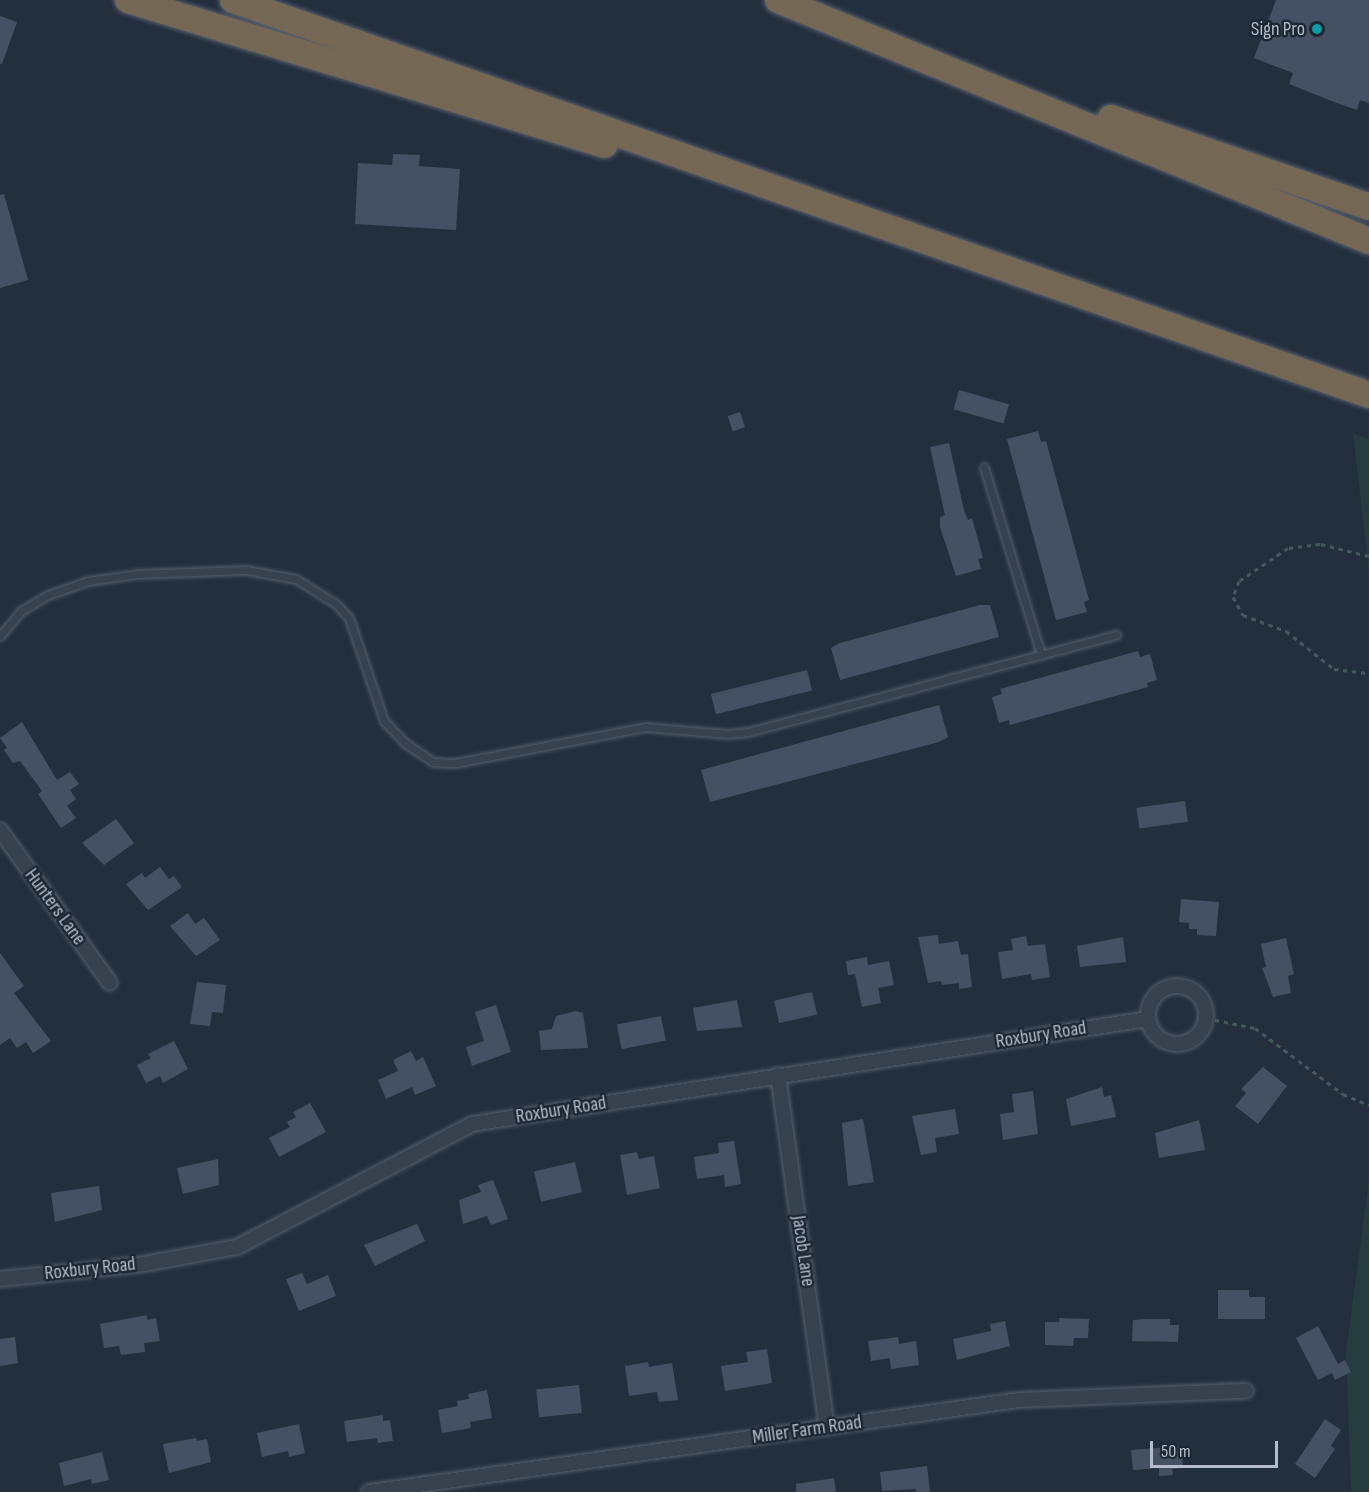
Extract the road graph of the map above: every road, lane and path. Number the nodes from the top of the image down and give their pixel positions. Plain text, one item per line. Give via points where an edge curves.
1 (128, 0) edge
2 (232, 0) edge
3 (778, 0) edge
4 (816, 16) junction
5 (786, 192) junction
6 (1369, 207) edge
7 (1369, 241) edge
8 (1369, 395) edge
9 (984, 467) dead end
10 (1369, 556) edge
11 (1116, 635) dead end
12 (0, 636) edge
13 (1041, 655) junction
14 (1369, 673) edge
15 (0, 830) edge
16 (110, 983) dead end
17 (1206, 1018) junction
18 (1148, 1019) junction
19 (778, 1075) junction
20 (1369, 1105) edge
21 (0, 1279) edge
22 (1246, 1391) dead end
23 (827, 1428) junction
24 (369, 1492) edge

1 - 5 highway via 568,136
2 - 5 highway
3 - 4 highway
4 - 6 highway
4 - 7 highway
5 - 8 highway
9 - 13 lane
10 - 14 path via 1320,544 1288,548 1239,581 1233,597 1243,615 1286,632 1334,669
11 - 13 lane
12 - 13 lane via 21,611 48,595 88,582 137,574 246,570 296,579 336,604 349,618 384,721 405,743 433,762 455,763 645,727 748,732
15 - 16 street, Hunters Lane
17 - 18 street via 1198,1036 1176,1044 1158,1037
17 - 18 street via 1200,996 1177,985 1154,996
17 - 20 path via 1255,1028 1343,1094
18 - 19 street, Roxbury Road
19 - 21 street, Roxbury Road via 472,1124 237,1247 144,1264
19 - 23 street, Jacob Lane
22 - 23 street, Miller Farm Road via 1019,1400
23 - 24 street, Miller Farm Road

